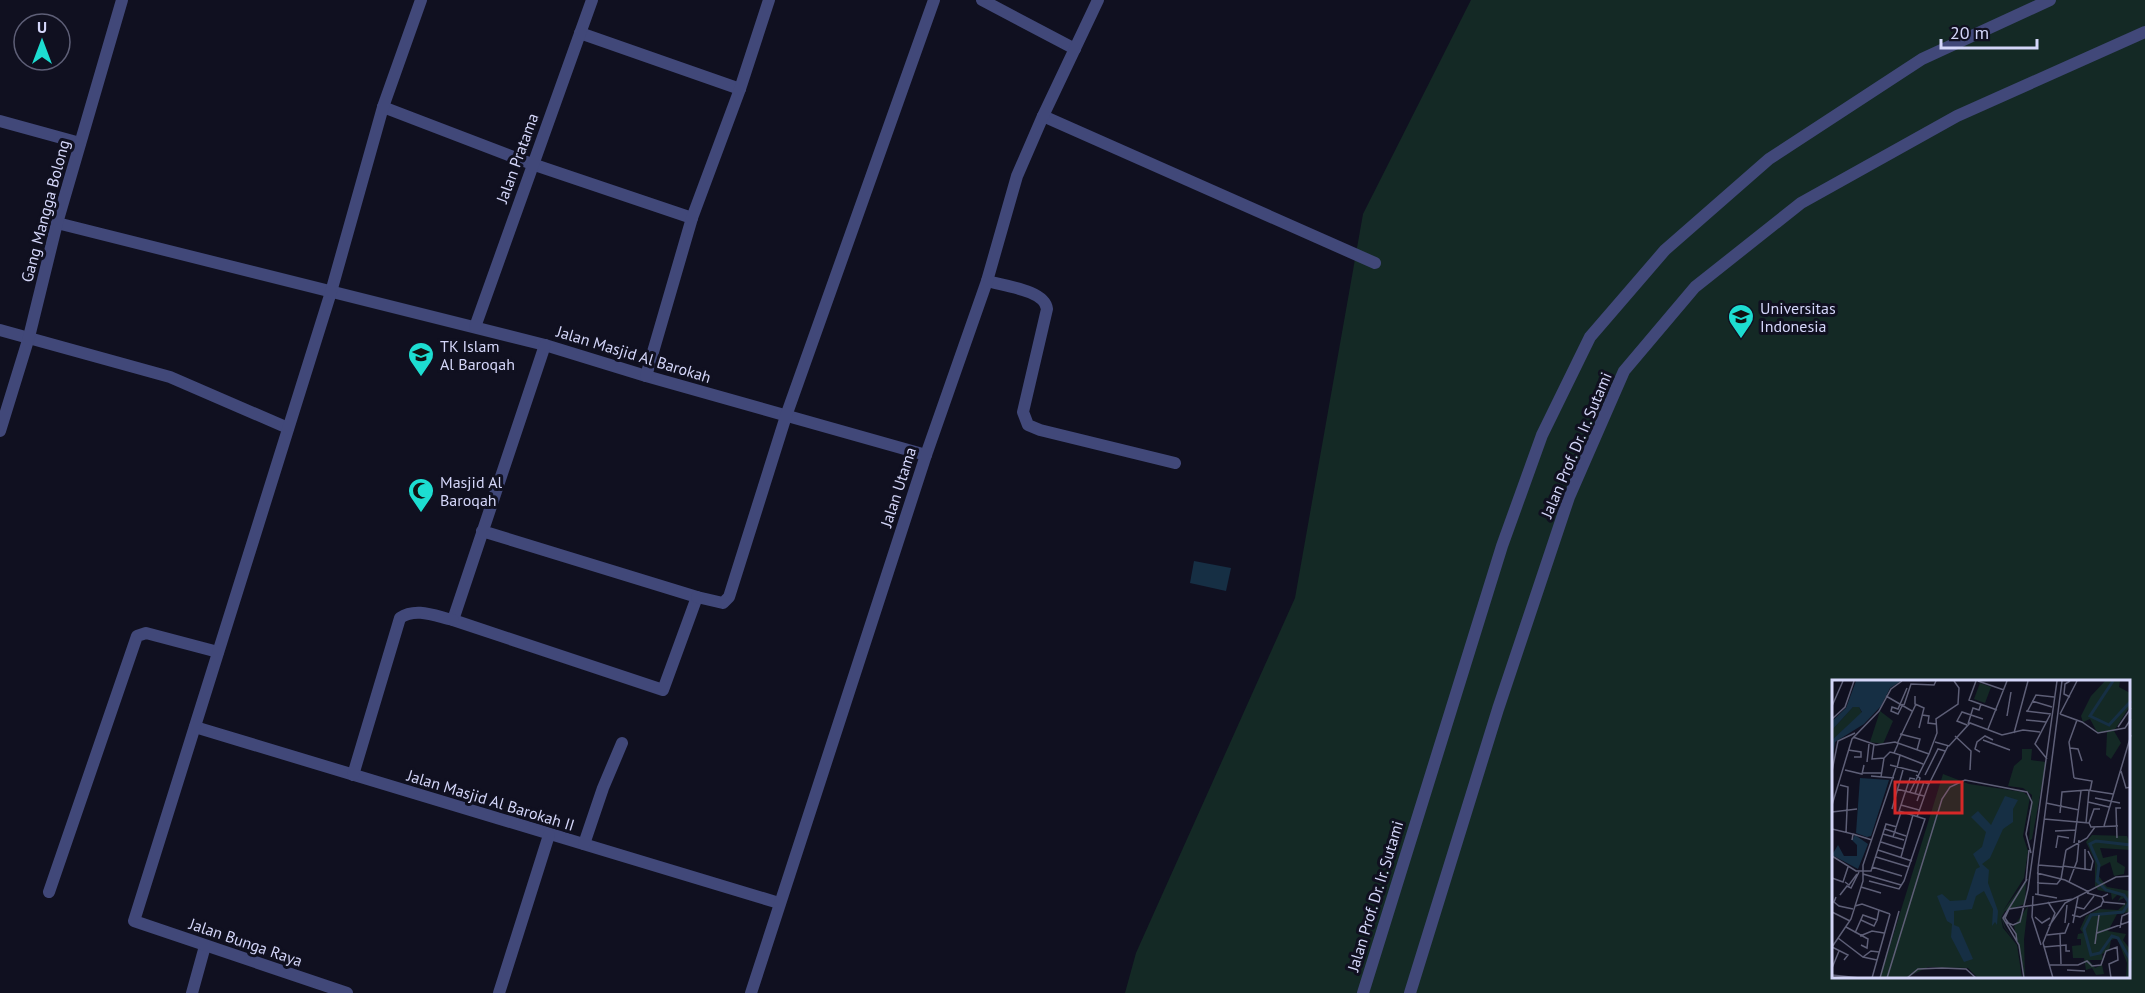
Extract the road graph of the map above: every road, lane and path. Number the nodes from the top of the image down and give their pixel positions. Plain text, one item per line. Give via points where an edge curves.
1 (122, 0) edge
2 (421, 0) edge
3 (592, 0) edge
4 (769, 0) edge
5 (934, 0) edge
6 (982, 0) edge
7 (1098, 0) edge
8 (2050, 0) edge
9 (2145, 32) edge
10 (580, 33) junction
11 (1075, 49) junction
12 (740, 89) junction
13 (383, 107) junction
14 (1043, 116) junction
15 (0, 120) edge
16 (80, 143) junction
17 (532, 165) junction
18 (692, 218) junction
19 (57, 223) junction
20 (1376, 263) dead end
21 (987, 281) junction
22 (331, 292) junction
23 (475, 327) junction
24 (0, 330) edge
25 (28, 337) junction
26 (545, 345) junction
27 (646, 376) junction
28 (786, 416) junction
29 (288, 428) junction
30 (0, 431) edge
31 (926, 455) junction
32 (1175, 463) dead end
33 (482, 531) junction
34 (698, 597) junction
35 (453, 620) junction
36 (218, 652) junction
37 (195, 727) junction
38 (622, 743) dead end
39 (353, 776) junction
40 (549, 835) junction
41 (584, 844) junction
42 (49, 892) dead end
43 (779, 903) junction
44 (205, 946) junction
45 (192, 993) edge
46 (347, 993) edge
47 (499, 993) edge
48 (751, 993) edge
49 (1363, 993) edge
50 (1410, 993) edge

1 - 16 street, Gang Mangga Bolong
2 - 13 street
3 - 10 street, Jalan Pratama
4 - 12 street
5 - 28 street
6 - 11 street
7 - 11 street, Jalan Utama
8 - 49 street, Jalan Prof. Dr. Ir. Sutami via 1922,59 1769,159 1665,250 1590,337 1542,435 1502,546
9 - 50 street, Jalan Prof. Dr. Ir. Sutami via 1957,116 1802,203 1695,287 1624,371 1569,497
10 - 12 street
10 - 17 street, Jalan Pratama
11 - 14 street, Jalan Utama
12 - 18 street
13 - 17 street
13 - 22 street
14 - 20 street
14 - 21 street, Jalan Utama via 1017,176
15 - 16 street
16 - 19 street, Gang Mangga Bolong
17 - 18 street
17 - 23 street, Jalan Pratama
18 - 27 street
19 - 22 street, Jalan Masjid Al Barokah
19 - 25 street, Gang Mangga Bolong
21 - 31 street, Jalan Utama
21 - 32 street via 1039,295 1046,302 1023,412 1028,425
22 - 23 street, Jalan Masjid Al Barokah
22 - 29 street
23 - 26 street, Jalan Masjid Al Barokah
24 - 25 street
25 - 29 street via 170,377
25 - 30 street, Gang Mangga Bolong
26 - 27 street, Jalan Masjid Al Barokah
26 - 33 street
27 - 28 street, Jalan Masjid Al Barokah
28 - 31 street, Jalan Masjid Al Barokah
28 - 34 street via 729,597 723,603
29 - 36 street
31 - 43 street, Jalan Utama
33 - 34 street
33 - 35 street
34 - 35 street via 663,690
35 - 39 street via 418,612 400,618
36 - 37 street
36 - 42 street via 146,633 137,636
37 - 39 street, Jalan Masjid Al Barokah II
37 - 44 street, Jalan Bunga Raya via 134,921
38 - 41 street
39 - 40 street, Jalan Masjid Al Barokah II
40 - 41 street, Jalan Masjid Al Barokah II
40 - 47 street
41 - 43 street, Jalan Masjid Al Barokah II
43 - 48 street, Jalan Utama
44 - 45 street
44 - 46 street, Jalan Bunga Raya

